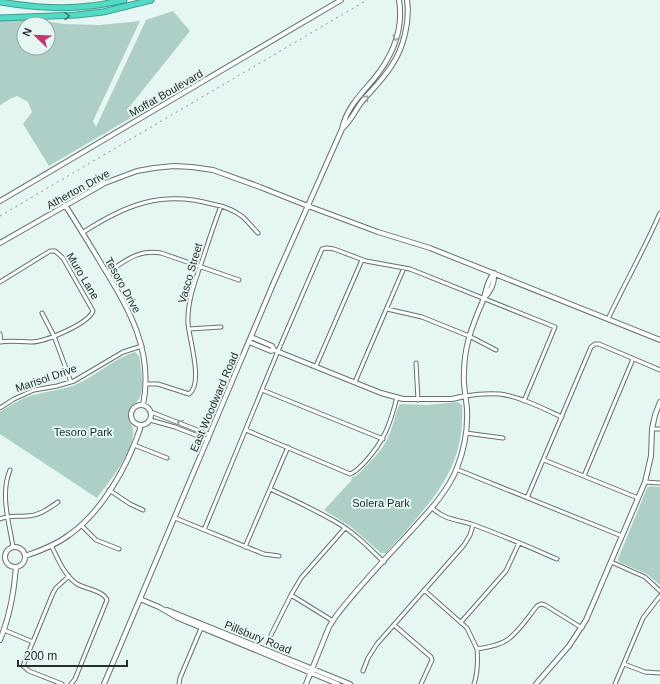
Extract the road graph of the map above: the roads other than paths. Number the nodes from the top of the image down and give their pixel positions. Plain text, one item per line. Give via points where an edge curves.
1 (124, 0) edge
2 (150, 0) edge
3 (341, 0) edge
4 (399, 0) edge
5 (407, 0) edge
6 (0, 2) edge
7 (0, 18) edge
8 (342, 129) junction
9 (0, 201) edge
10 (65, 205) junction
11 (221, 206) junction
12 (308, 206) junction
13 (660, 213) edge
14 (82, 233) junction
15 (258, 233) dead end
16 (0, 243) edge
17 (362, 260) junction
18 (200, 266) junction
19 (404, 268) junction
20 (107, 273) junction
21 (494, 273) junction
22 (238, 280) dead end
23 (0, 282) edge
24 (484, 298) junction
25 (387, 309) junction
26 (42, 313) dead end
27 (608, 319) junction
28 (221, 327) dead end
29 (189, 329) junction
30 (0, 334) edge
31 (54, 336) junction
32 (469, 336) junction
33 (251, 337) junction
34 (660, 340) edge
35 (1, 342) edge
36 (249, 342) junction
37 (142, 346) junction
38 (276, 350) junction
39 (496, 350) dead end
40 (633, 359) junction
41 (416, 363) dead end
42 (316, 366) junction
43 (660, 370) edge
44 (71, 382) junction
45 (355, 382) junction
46 (146, 384) junction
47 (262, 390) junction
48 (465, 396) junction
49 (397, 398) junction
50 (418, 400) junction
51 (524, 401) junction
52 (660, 402) edge
53 (144, 405) junction
54 (0, 408) edge
55 (151, 412) junction
56 (562, 417) junction
57 (150, 420) junction
58 (140, 425) junction
59 (652, 428) junction
60 (660, 429) edge
61 (246, 430) junction
62 (466, 433) junction
63 (210, 435) junction
64 (503, 438) dead end
65 (208, 440) junction
66 (383, 440) junction
67 (134, 445) junction
68 (288, 447) junction
69 (167, 458) dead end
70 (544, 460) junction
71 (456, 469) junction
72 (10, 470) dead end
73 (584, 476) junction
74 (645, 482) junction
75 (660, 483) edge
76 (270, 489) junction
77 (109, 490) junction
78 (527, 498) junction
79 (638, 498) junction
80 (58, 502) dead end
81 (432, 508) junction
82 (143, 510) dead end
83 (8, 516) junction
84 (0, 518) edge
85 (175, 518) junction
86 (81, 525) junction
87 (473, 525) junction
88 (345, 528) junction
89 (204, 530) junction
90 (622, 536) junction
91 (519, 543) junction
92 (52, 545) junction
93 (13, 547) junction
94 (245, 547) junction
95 (119, 549) dead end
96 (25, 556) junction
97 (279, 556) dead end
98 (2, 559) edge
99 (557, 559) dead end
100 (384, 562) junction
101 (611, 562) junction
102 (16, 568) junction
103 (68, 576) junction
104 (424, 590) junction
105 (660, 591) edge
106 (291, 595) junction
107 (660, 596) edge
108 (140, 599) junction
109 (333, 621) junction
110 (461, 622) junction
111 (394, 625) junction
112 (202, 626) junction
113 (582, 628) junction
114 (4, 630) junction
115 (271, 635) dead end
116 (0, 640) edge
117 (33, 642) junction
118 (477, 649) junction
119 (624, 664) junction
120 (311, 671) junction
121 (363, 671) dead end
122 (660, 673) edge
123 (62, 684) edge
124 (71, 684) edge
125 (104, 684) edge
126 (179, 684) edge
127 (306, 684) edge
128 (338, 684) edge
129 (350, 684) edge
130 (422, 684) edge
131 (474, 684) edge
132 (536, 684) edge
133 (615, 684) edge

1 - 6 highway via 65,8 30,7
7 -> 2 highway via 103,12
3 - 9 street, Moffat Boulevard
4 -> 8 street, East Woodward Road via 401,13 397,40 387,62 350,107
8 -> 5 street, East Woodward Road via 393,64 403,41 408,12
8 - 12 street, East Woodward Road
10 - 12 street, Atherton Drive via 119,176 174,166 212,170
10 - 14 street, Tesoro Drive
10 - 16 street, Atherton Drive
11 - 14 street via 187,199 149,201 118,211
11 - 15 street via 243,217
11 - 18 street, Vasco Street
12 - 21 street, Atherton Drive
12 - 33 street, East Woodward Road
13 - 27 street
14 - 20 street, Tesoro Drive
17 - 19 street
17 - 38 street via 334,249 322,248
17 - 42 street
18 - 20 street via 161,253 146,252 130,258
18 - 22 street
18 - 29 street, Vasco Street via 189,304
19 - 24 street
19 - 25 street
20 - 37 street, Tesoro Drive via 130,311
21 - 24 street via 495,280
21 - 27 street, Atherton Drive
23 - 31 street, Muro Lane via 53,250 58,252 93,311 90,317
24 - 32 street
24 - 51 street via 555,327
25 - 32 street via 422,317
25 - 45 street
26 - 31 street
27 - 34 street, Atherton Drive
28 - 29 street
29 - 46 street, Vasco Street via 196,381 191,393 158,384
30 - 35 street
31 - 35 street via 31,342
31 - 44 street
32 - 39 street
32 - 48 street via 464,373
33 - 36 street, East Woodward Road
33 - 38 street
36 - 38 street via 270,351
36 - 63 street, East Woodward Road
37 - 44 street, Marisol Drive via 123,352
37 - 46 street, Tesoro Drive
38 - 42 street
38 - 47 street
40 - 43 street
40 - 56 street via 599,344 591,347
40 - 73 street
41 - 50 street
42 - 45 street
44 - 54 street, Marisol Drive via 34,390
45 - 49 street
46 - 53 street, Tesoro Drive
47 - 61 street
47 - 66 street
48 - 50 street
48 - 51 street via 501,394
48 - 62 street
49 - 50 street
49 - 66 street
51 - 56 street
52 - 59 street
53 - 55 street
53 - 58 street via 134,407 131,413 134,422
55 - 57 street
63 -> 55 street
56 - 70 street
57 - 58 street
57 - 65 street
58 - 67 street
59 - 60 street
59 - 74 street via 651,456
61 - 68 street
61 - 89 street
62 - 64 street
62 - 71 street
63 - 65 street, East Woodward Road
65 - 85 street, East Woodward Road
66 - 68 street via 362,465 350,474
67 - 69 street
67 - 77 street via 129,459
68 - 76 street
70 - 73 street
70 - 78 street
71 - 78 street
71 - 81 street
72 - 83 street via 5,488
73 - 79 street
74 - 75 street
74 - 79 street
76 - 88 street
76 - 94 street
77 - 82 street
77 - 86 street
78 - 90 street
79 - 90 street
80 - 83 street via 37,515
81 - 87 street via 449,519
81 - 100 street
83 - 84 street
83 - 93 street
85 - 89 street
85 - 108 street, East Woodward Road
86 - 92 street
86 - 95 street via 96,540
87 - 91 street
87 - 104 street via 464,545
88 - 100 street
88 - 106 street via 302,578
89 - 94 street
90 - 101 street
91 - 99 street
91 - 110 street via 506,571
92 - 96 street
92 - 103 street
93 - 96 street via 21,549
93 - 98 street via 6,551
94 - 97 street
96 - 102 street via 23,563
98 - 102 street
100 - 109 street via 344,605
101 - 105 street via 645,577
101 - 113 street
102 - 114 street via 12,603
103 - 117 street via 53,593
103 - 124 street via 106,597 106,603
104 - 110 street
104 - 111 street
106 - 109 street
106 - 115 street
107 - 119 street via 643,618
108 - 112 street, Pillsbury Road via 178,618
108 - 125 street, East Woodward Road
109 - 120 street
110 - 118 street via 470,633
111 - 121 street via 377,644
111 - 130 street via 431,657
112 - 120 street, Pillsbury Road
112 - 126 street
113 - 118 street via 541,604 507,640 494,646
113 - 132 street
114 - 116 street
114 - 117 street
117 - 123 street via 23,666 25,669
118 - 131 street via 478,663
119 - 122 street via 645,672
119 - 133 street
120 - 127 street
120 - 128 street, Pillsbury Road
120 - 129 street, Pillsbury Road

